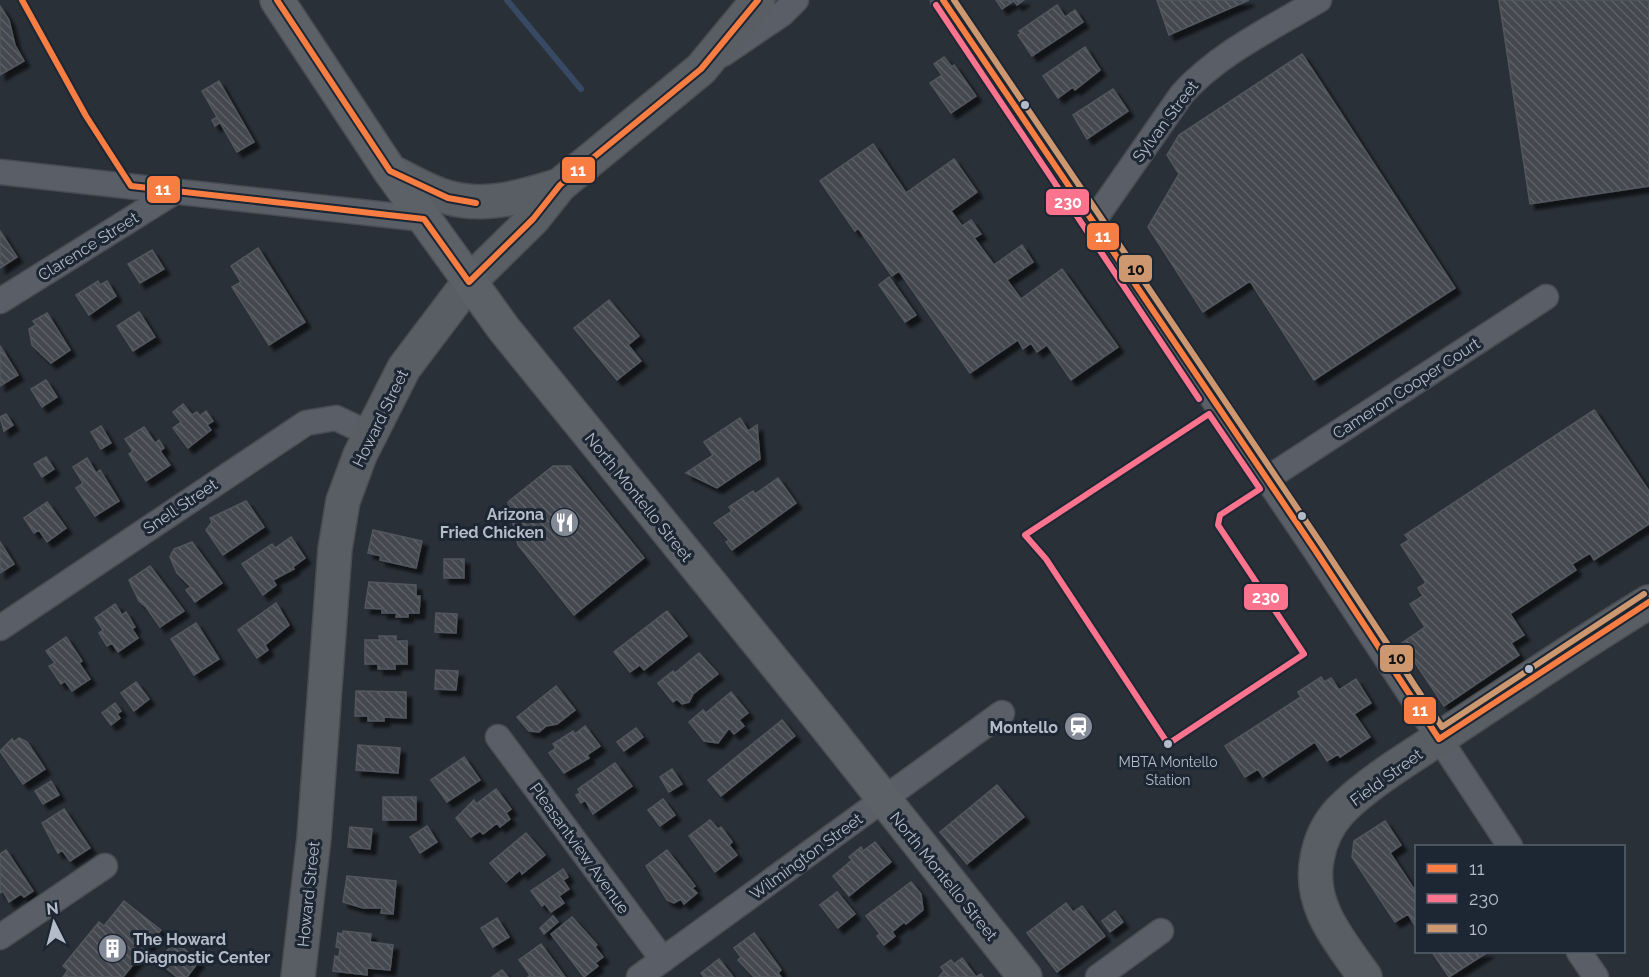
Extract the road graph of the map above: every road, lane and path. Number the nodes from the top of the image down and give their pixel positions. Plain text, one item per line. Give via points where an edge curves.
1 (277, 0) edge
2 (758, 0) edge
3 (796, 0) edge
4 (942, 0) edge
5 (1319, 0) edge
6 (701, 69) junction
7 (390, 171) junction
8 (0, 172) edge
9 (560, 185) junction
10 (176, 191) junction
11 (424, 219) junction
12 (1092, 223) junction
13 (469, 282) junction
14 (1546, 297) dead end
15 (0, 301) edge
16 (370, 434) junction
17 (1265, 480) junction
18 (1649, 602) edge
19 (0, 628) edge
20 (1002, 713) dead end
21 (498, 736) dead end
22 (1439, 739) junction
23 (883, 800) junction
24 (1509, 845) edge
25 (105, 866) dead end
26 (1161, 931) dead end
27 (0, 937) edge
28 (1581, 953) edge
29 (663, 960) junction
30 (298, 977) edge
31 (639, 977) edge
32 (1024, 977) edge
33 (1098, 977) edge
34 (1365, 977) edge
35 (1596, 977) edge

1 - 7 main road, North Montello Street
2 - 6 main road, Howard Street
3 - 6 street via 782,14
4 - 12 street
5 - 12 street, Sylvan Street via 1197,77
6 - 9 main road, Howard Street
7 - 9 main road via 448,198 482,203 515,199
7 - 11 main road, North Montello Street
8 - 10 street
9 - 13 main road, Howard Street via 533,219
10 - 11 street
10 - 15 street, Clarence Street
11 - 13 main road, North Montello Street
12 - 17 street
13 - 16 main road, Howard Street via 404,368
13 - 23 main road, North Montello Street
14 - 17 street, Cameron Cooper Court
16 - 19 street, Snell Street via 336,418 306,423
16 - 30 main road, Howard Street via 343,501 335,549 316,817
17 - 22 street
18 - 22 main road, Field Street
20 - 23 street, Wilmington Street
21 - 29 street, Pleasantview Avenue
22 - 24 street
22 - 34 main road, Field Street via 1355,797 1339,812 1321,843 1315,879 1320,906
23 - 29 street, Wilmington Street
23 - 32 main road, North Montello Street
25 - 27 street
26 - 33 street
28 - 35 street
29 - 31 street, Wilmington Street

